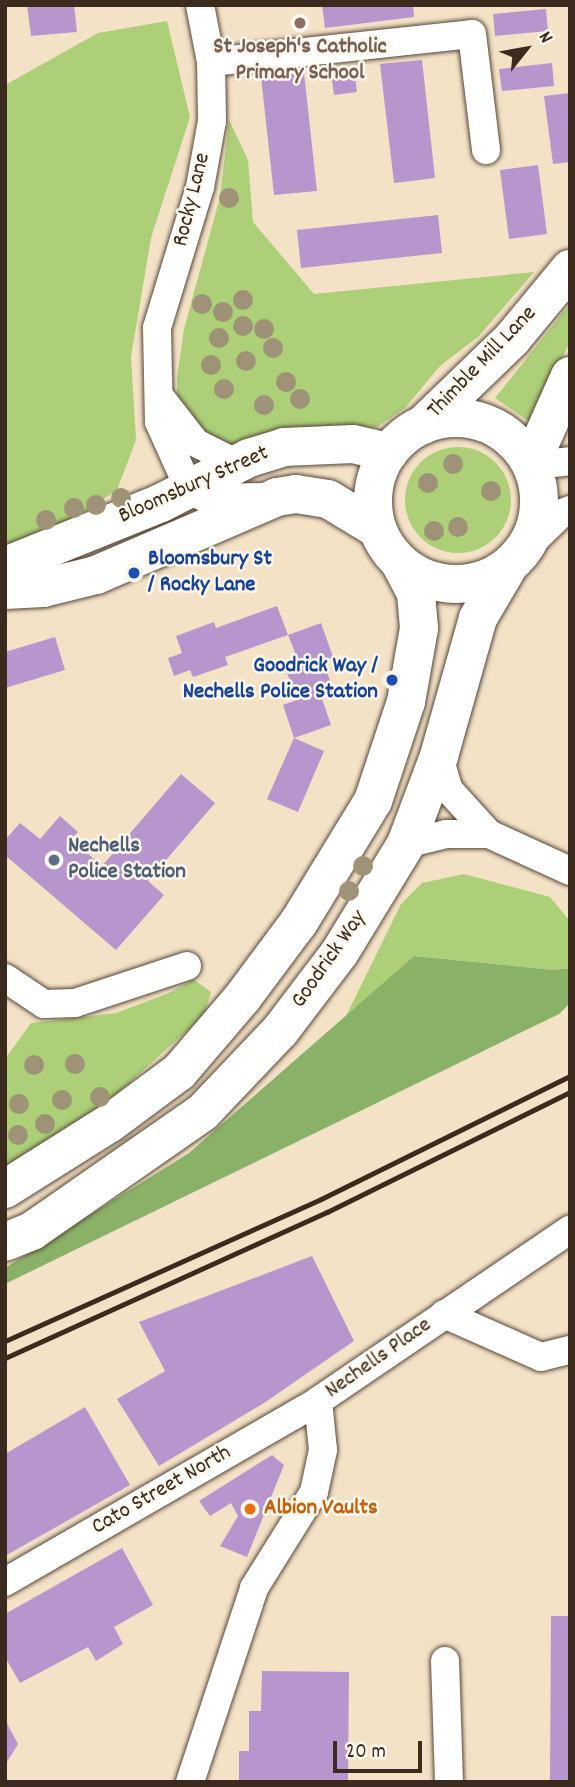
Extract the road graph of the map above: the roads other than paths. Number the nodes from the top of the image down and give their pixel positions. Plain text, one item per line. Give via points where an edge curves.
1 (200, 5) edge
2 (211, 62) junction
3 (486, 150) dead end
4 (570, 269) edge
5 (570, 376) edge
6 (157, 393) junction
7 (423, 425) junction
8 (389, 452) junction
9 (545, 462) edge
10 (238, 464) junction
11 (190, 491) junction
12 (277, 497) junction
13 (570, 510) edge
14 (376, 528) junction
15 (516, 559) junction
16 (400, 563) junction
17 (5, 566) edge
18 (5, 590) edge
19 (439, 756) junction
20 (489, 834) junction
21 (406, 844) junction
22 (570, 871) edge
23 (187, 966) dead end
24 (5, 978) edge
25 (5, 1189) edge
26 (570, 1230) edge
27 (5, 1242) edge
28 (444, 1314) junction
29 (570, 1350) edge
30 (318, 1401) junction
31 (5, 1581) edge
32 (445, 1661) dead end
33 (190, 1782) edge
34 (449, 1782) edge

1 - 2 street, Rocky Lane
2 - 3 street via 472,34
2 - 6 street, Rocky Lane via 212,121 200,187 157,328
4 - 7 main road, Thimble Mill Lane via 512,339
5 - 9 main road
6 - 10 street via 196,443
6 - 11 street, Rocky Lane via 159,422
7 - 8 main road
7 - 9 main road via 446,418 470,419 493,426
8 - 10 main road, Bloomsbury Street via 353,444 312,444 285,447
8 - 14 main road via 375,480
9 - 15 main road via 535,528
10 - 11 main road, Bloomsbury Street
11 - 12 street via 206,498
11 - 17 main road, Bloomsbury Street
12 - 14 main road, Bloomsbury Street via 296,494 328,499
12 - 18 main road, Bloomsbury Street via 96,575 43,588
13 - 15 street
14 - 16 main road
15 - 16 main road via 488,579 466,585 420,577
15 - 19 main road, Goodrick Way via 478,618
16 - 25 main road, Goodrick Way via 416,593 419,628 407,702 373,801 299,922 179,1072 110,1123
19 - 20 street via 449,790
19 - 21 main road, Goodrick Way
20 - 21 street via 446,834
20 - 22 street
21 - 27 main road, Goodrick Way via 341,952 280,1031 203,1112 32,1231
23 - 24 street via 75,1003 44,1004
26 - 28 street, Nechells Place
28 - 29 street via 541,1357
28 - 30 street, Nechells Place
30 - 31 street, Cato Street North
30 - 33 street, Nechells Place via 323,1450 314,1492 254,1588
32 - 34 street

